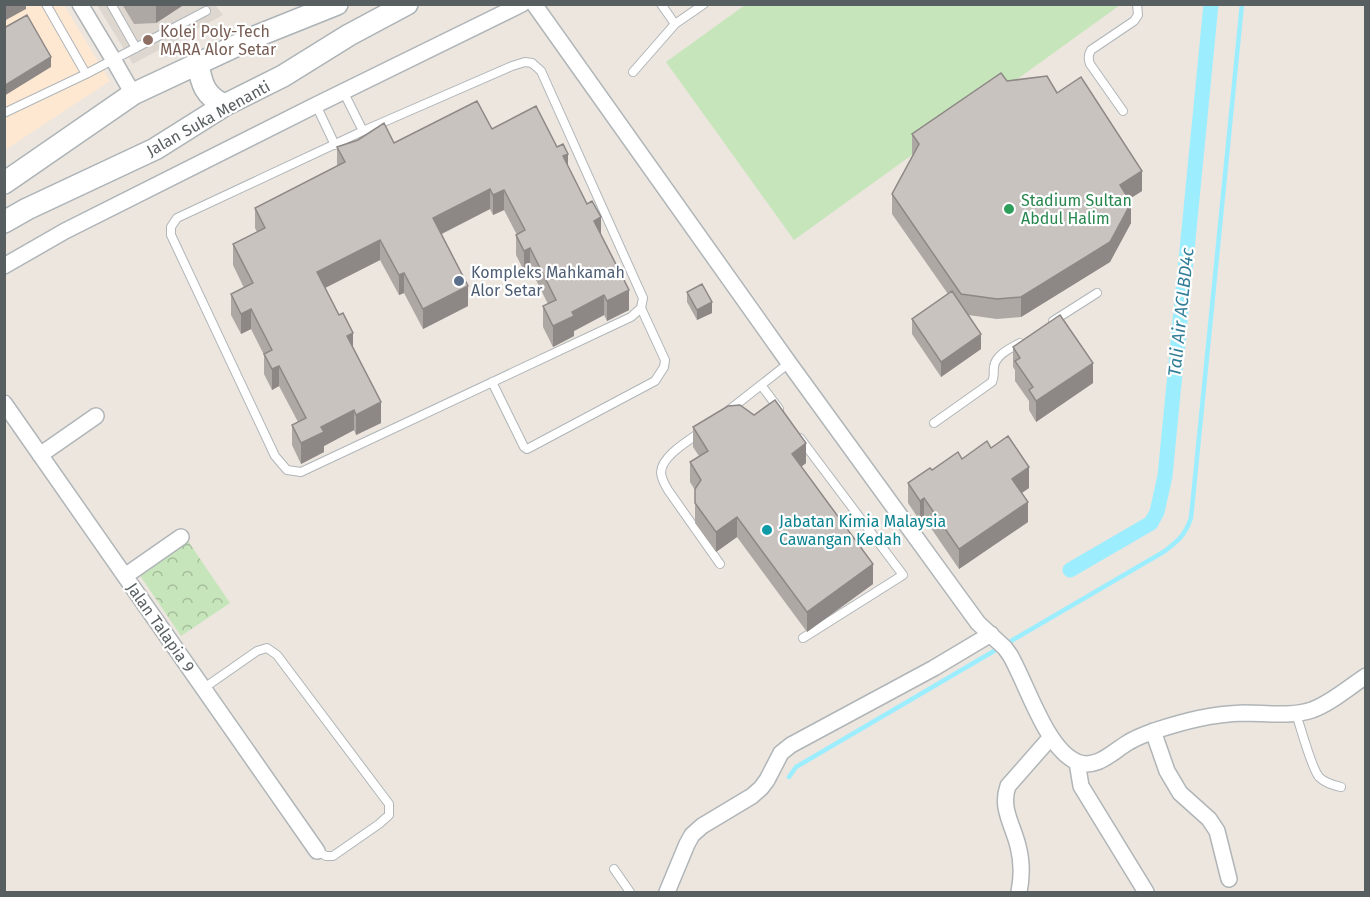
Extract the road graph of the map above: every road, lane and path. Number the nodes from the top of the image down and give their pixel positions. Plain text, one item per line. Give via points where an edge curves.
1 (46, 4) edge
2 (80, 4) edge
3 (111, 4) edge
4 (338, 4) edge
5 (407, 4) edge
6 (522, 4) edge
7 (534, 4) edge
8 (661, 4) edge
9 (704, 4) edge
10 (1137, 4) edge
11 (206, 11) dead end
12 (675, 24) junction
13 (136, 48) junction
14 (113, 59) junction
15 (198, 63) junction
16 (633, 72) dead end
17 (86, 74) junction
18 (343, 91) junction
19 (133, 94) junction
20 (225, 105) junction
21 (316, 105) junction
22 (1123, 111) dead end
23 (4, 113) edge
24 (363, 131) junction
25 (335, 145) junction
26 (4, 183) edge
27 (4, 222) edge
28 (4, 266) edge
29 (1097, 293) dead end
30 (641, 308) junction
31 (1049, 324) edge
32 (1030, 336) edge
33 (789, 363) junction
34 (492, 382) junction
35 (761, 385) junction
36 (4, 403) edge
37 (724, 413) edge
38 (782, 413) edge
39 (96, 416) dead end
40 (934, 423) dead end
41 (706, 428) edge
42 (796, 432) edge
43 (40, 454) junction
44 (181, 537) dead end
45 (720, 564) dead end
46 (125, 576) junction
47 (991, 634) junction
48 (803, 638) dead end
49 (1365, 676) edge
50 (204, 688) junction
51 (1296, 714) junction
52 (1153, 731) junction
53 (1051, 737) junction
54 (1077, 762) junction
55 (1341, 787) dead end
56 (317, 851) joint
57 (614, 869) dead end
58 (1229, 879) dead end
59 (630, 892) edge
60 (667, 892) edge
61 (1018, 892) edge
62 (1146, 892) edge

1 - 17 lane
2 - 14 street
3 - 13 lane
4 - 15 main road
5 - 20 main road, Jalan Suka Menanti
6 - 18 street
7 - 33 street
8 - 12 lane
9 - 12 lane
10 - 22 lane via 1134,21 1089,54 1088,59
11 - 13 lane
12 - 16 lane
13 - 14 lane
14 - 17 lane
14 - 19 street
15 - 19 main road
15 - 20 main road via 204,88
17 - 23 lane
18 - 21 street
18 - 24 lane
19 - 26 main road
20 - 27 main road, Jalan Suka Menanti via 154,149
21 - 25 lane
21 - 28 street via 64,231
24 - 25 lane
24 - 30 lane via 512,66 532,63 541,71 643,298
25 - 34 lane via 177,218 171,227 171,235 274,456 287,470 301,472
29 - 31 lane
30 - 34 lane via 631,317
30 - 34 lane via 665,360 655,381 527,449
32 - 40 lane via 998,358 992,382
33 - 35 lane
33 - 47 street via 978,622
35 - 37 lane
35 - 38 lane
36 - 43 street, Jalan Talapia 9
39 - 43 street
41 - 45 lane via 669,456 661,473 668,490
42 - 48 lane via 903,575
43 - 46 street, Jalan Talapia 9
44 - 46 street
46 - 50 street, Jalan Talapia 9
47 - 53 street via 1010,655
47 - 60 street via 791,745 781,753 767,780 752,796 692,834
49 - 51 street via 1322,706
50 - 56 street, Jalan Talapia 9
50 - 56 lane via 267,648 277,655 389,804 389,815 333,856
51 - 52 street via 1201,717
51 - 55 lane via 1320,778
52 - 54 street via 1105,759
52 - 58 street via 1167,771 1180,793 1217,831
53 - 54 street via 1064,754
53 - 61 street via 1008,786 1005,796 1020,857
54 - 62 street via 1081,786
57 - 59 lane

